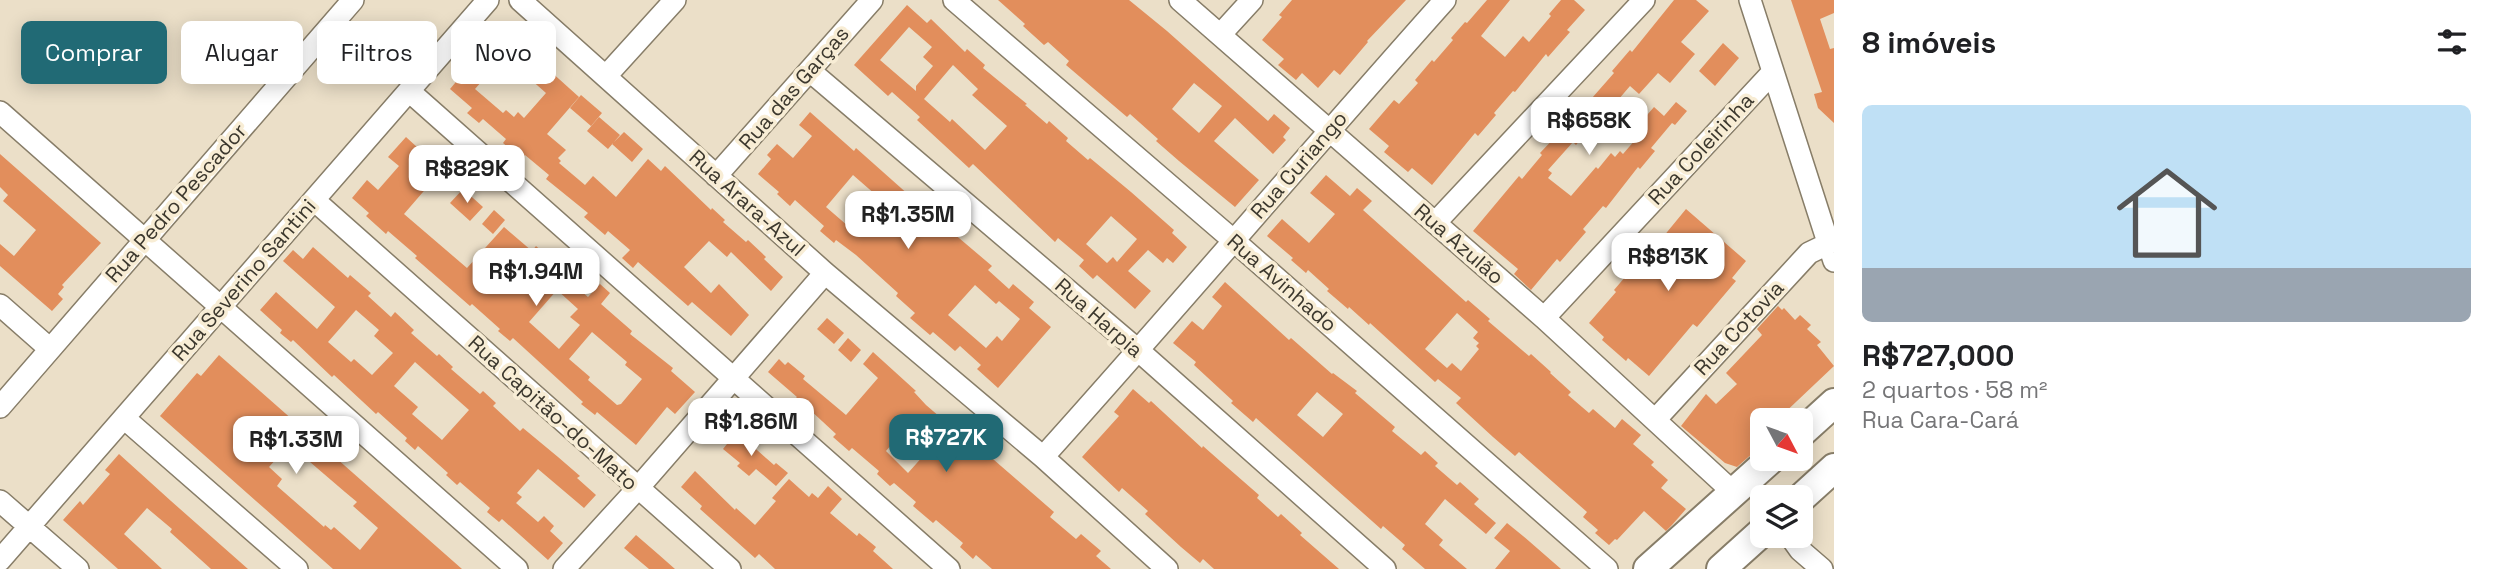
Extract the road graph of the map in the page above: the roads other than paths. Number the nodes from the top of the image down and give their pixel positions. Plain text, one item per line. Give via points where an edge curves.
1 (353, 0) edge
2 (488, 0) edge
3 (520, 0) edge
4 (675, 0) edge
5 (872, 0) edge
6 (954, 0) edge
7 (1180, 0) edge
8 (1252, 0) edge
9 (1445, 0) edge
10 (1644, 0) edge
11 (1750, 0) edge
12 (1220, 35) junction
13 (810, 71) junction
14 (1772, 73) junction
15 (606, 76) junction
16 (409, 91) junction
17 (0, 112) edge
18 (1329, 130) junction
19 (716, 176) junction
20 (314, 200) junction
21 (1435, 223) junction
22 (144, 240) junction
23 (1233, 240) junction
24 (1832, 249) edge
25 (825, 273) junction
26 (0, 305) edge
27 (220, 308) junction
28 (1544, 318) junction
29 (50, 349) junction
30 (1139, 351) junction
31 (734, 380) junction
32 (1834, 402) edge
33 (0, 407) edge
34 (124, 418) junction
35 (1655, 419) junction
36 (1813, 422) edge
37 (1043, 457) junction
38 (1834, 468) edge
39 (1758, 471) edge
40 (1813, 487) edge
41 (638, 488) junction
42 (1734, 493) junction
43 (0, 501) edge
44 (29, 526) junction
45 (1750, 543) edge
46 (1799, 548) edge
47 (0, 560) edge
48 (1142, 561) edge
49 (78, 569) edge
50 (297, 569) edge
51 (517, 569) edge
52 (564, 569) edge
53 (730, 569) edge
54 (949, 569) edge
55 (1167, 569) edge
56 (1385, 569) edge
57 (1607, 569) edge
58 (1648, 569) edge
59 (1721, 569) edge
60 (1822, 569) edge

1 - 22 street, Rua Pedro Pescador
2 - 16 street, Rua Severino Santini
3 - 15 street, Rua Arara-Azul
4 - 15 street
5 - 13 street, Rua das Garças
6 - 23 street, Rua Avinhado
7 - 12 street, Rua Azulão
8 - 12 street
9 - 18 street, Rua Curiango
10 - 21 street
11 - 14 street
12 - 18 street, Rua Azulão
13 - 19 street, Rua das Garças
13 - 30 street, Rua Harpia
14 - 24 street
14 - 28 street, Rua Coleirinha
15 - 19 street, Rua Arara-Azul
16 - 20 street, Rua Severino Santini
16 - 31 street
17 - 22 street
18 - 21 street, Rua Azulão
18 - 23 street, Rua Curiango
19 - 25 street, Rua Arara-Azul
20 - 27 street, Rua Severino Santini
20 - 41 street, Rua Capitão-do-Mato
21 - 28 street, Rua Azulão
22 - 27 street
22 - 29 street, Rua Pedro Pescador
23 - 30 street, Rua Curiango
23 - 57 street, Rua Avinhado
24 - 35 street, Rua Cotovia via 1809,253
25 - 31 street
25 - 37 street, Rua Arara-Azul
26 - 29 street
27 - 34 street, Rua Severino Santini
27 - 51 street
28 - 35 street, Rua Azulão
29 - 33 street, Rua Pedro Pescador
30 - 37 street, Rua Curiango
30 - 56 street, Rua Harpia
31 - 41 street
31 - 54 street
32 - 36 main road
34 - 44 street, Rua Severino Santini
34 - 50 street
35 - 42 street, Rua Azulão
37 - 48 street, Rua Arara-Azul
38 - 40 main road
39 - 42 main road
41 - 52 street
41 - 53 street, Rua Capitão-do-Mato
42 - 58 main road
43 - 44 street
44 - 47 street, Rua Severino Santini
44 - 49 street
45 - 59 main road
46 - 60 street
48 - 55 street, Rua Arara-Azul

